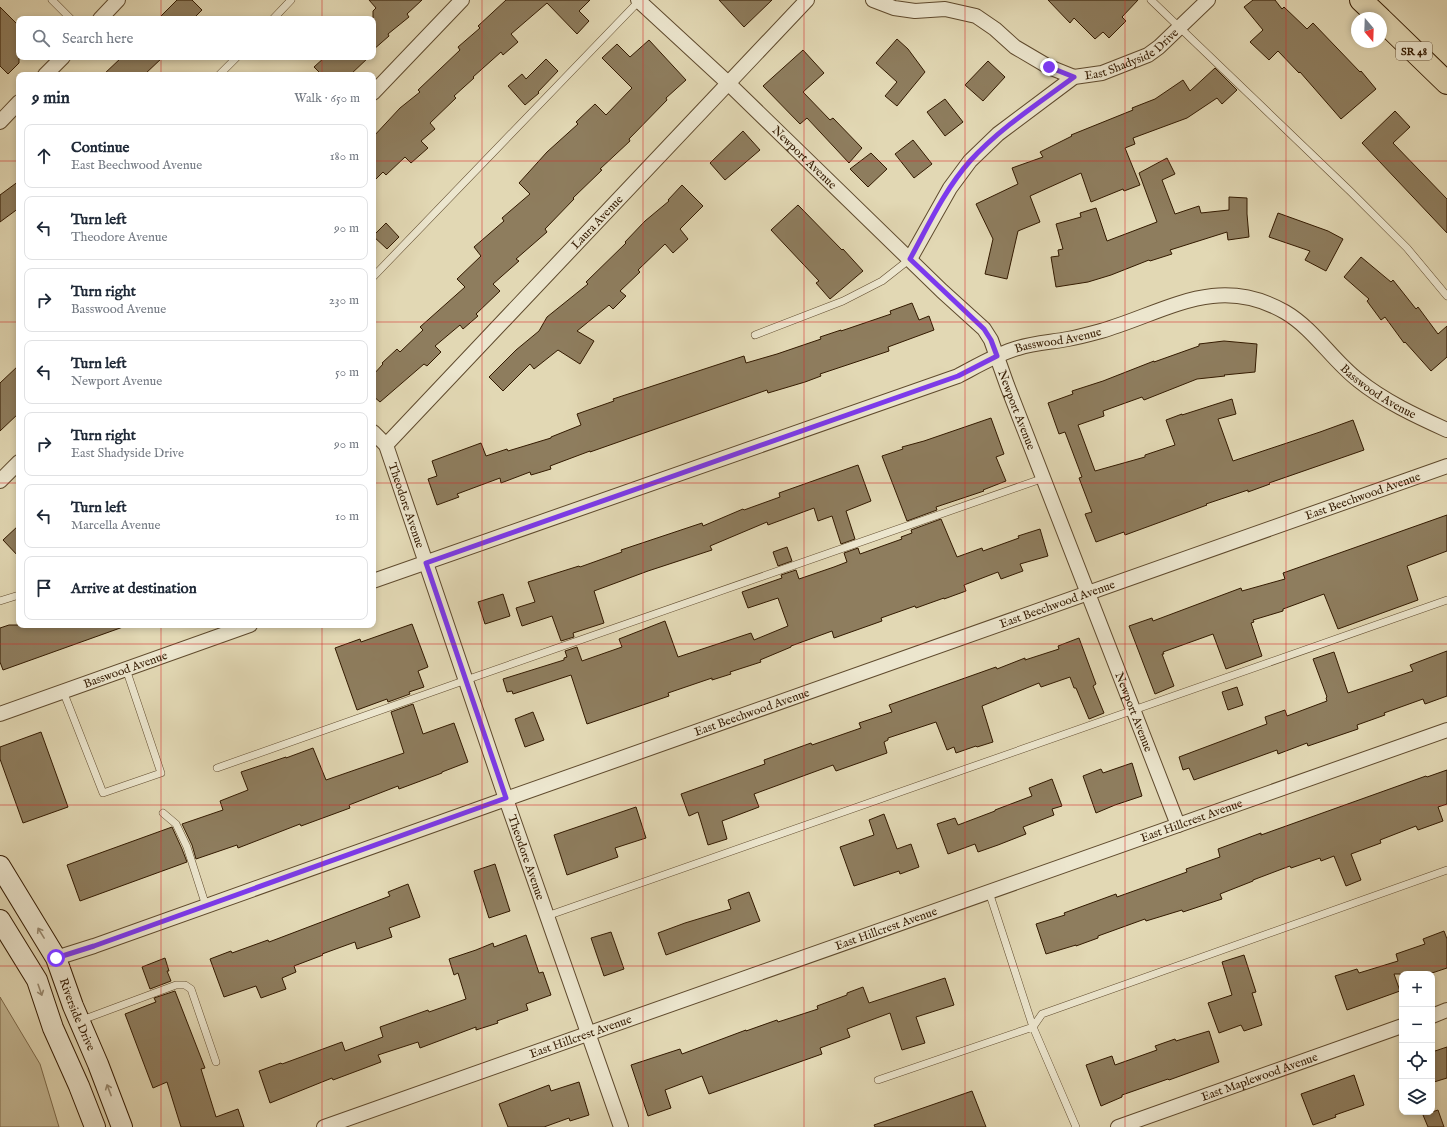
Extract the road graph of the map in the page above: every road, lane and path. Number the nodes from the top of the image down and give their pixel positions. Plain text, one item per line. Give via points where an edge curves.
1 (52, 0) edge
2 (118, 0) edge
3 (292, 0) edge
4 (462, 0) edge
5 (639, 0) edge
6 (807, 0) edge
7 (873, 0) edge
8 (1151, 0) edge
9 (1208, 0) edge
10 (1361, 0) edge
11 (1373, 12) edge
12 (68, 16) edge
13 (103, 16) edge
14 (276, 16) edge
15 (1387, 26) edge
16 (1180, 27) junction
17 (60, 60) edge
18 (234, 60) edge
19 (48, 72) edge
20 (222, 72) edge
21 (1074, 77) junction
22 (728, 83) junction
23 (1447, 83) edge
24 (376, 90) edge
25 (16, 105) edge
26 (1, 119) edge
27 (910, 259) junction
28 (376, 274) edge
29 (1447, 296) edge
30 (755, 335) dead end
31 (997, 356) junction
32 (1447, 430) edge
33 (376, 435) edge
34 (386, 445) junction
35 (16, 465) edge
36 (1447, 466) edge
37 (1044, 478) junction
38 (0, 481) edge
39 (426, 563) junction
40 (376, 581) edge
41 (1088, 593) junction
42 (16, 596) edge
43 (1447, 600) edge
44 (0, 601) edge
45 (242, 628) edge
46 (126, 669) junction
47 (466, 680) junction
48 (63, 691) junction
49 (1134, 710) junction
50 (0, 714) edge
51 (1447, 730) edge
52 (217, 768) dead end
53 (506, 798) junction
54 (163, 814) dead end
55 (1178, 825) junction
56 (0, 866) edge
57 (1447, 870) edge
58 (989, 892) junction
59 (206, 906) junction
60 (547, 916) junction
61 (0, 920) edge
62 (56, 958) junction
63 (1447, 1010) edge
64 (1435, 1015) edge
65 (80, 1021) junction
66 (1033, 1027) junction
67 (1399, 1027) edge
68 (588, 1034) junction
69 (216, 1062) dead end
70 (878, 1080) dead end
71 (95, 1127) edge
72 (122, 1127) edge
73 (324, 1127) edge
74 (621, 1127) edge
75 (1076, 1127) edge
76 (1118, 1127) edge

1 - 12 lane
2 - 13 street
3 - 14 lane
4 - 24 street
5 - 22 street, Newport Avenue
5 - 28 lane
6 - 22 street, Laura Avenue
7 - 21 street via 894,8 915,11 945,9 976,16 1015,47 1049,67
8 - 16 lane
9 - 16 street, East Shadyside Drive
10 - 11 main road, SR 48
15 - 23 main road, SR 48
16 - 21 street, East Shadyside Drive via 1148,55 1102,72
16 - 29 lane via 1352,192 1407,248
17 - 19 street
18 - 20 lane
21 - 27 street, East Shadyside Drive via 998,134 970,161 950,188
22 - 27 street, Newport Avenue
22 - 34 street, Laura Avenue
25 - 26 street
27 - 30 lane via 882,281 843,301
27 - 31 street, Newport Avenue via 984,329
31 - 32 street, Basswood Avenue via 1022,347 1102,330 1184,301 1204,296 1235,296 1270,304 1286,313 1300,322 1357,380 1391,402
31 - 37 street, Newport Avenue
31 - 39 street, Basswood Avenue via 958,376
33 - 34 street, Theodore Avenue
34 - 39 street, Theodore Avenue
35 - 38 street
36 - 41 street, East Beechwood Avenue
37 - 41 street, Newport Avenue
37 - 47 lane
39 - 40 street, Basswood Avenue
39 - 47 street, Theodore Avenue
41 - 49 street, Newport Avenue
41 - 53 street, East Beechwood Avenue
42 - 44 lane
43 - 49 lane
45 - 46 street, Basswood Avenue
46 - 48 street, Basswood Avenue
46 - 48 lane via 161,773 103,793
47 - 52 lane
47 - 53 street, Theodore Avenue
48 - 50 street, Basswood Avenue
49 - 55 street, Newport Avenue
49 - 60 lane
51 - 55 street, East Hillcrest Avenue
53 - 59 street, East Beechwood Avenue
53 - 60 street, Theodore Avenue
54 - 59 lane via 176,824 187,847
55 - 58 street, East Hillcrest Avenue
62 -> 56 main road, Riverside Drive
57 - 66 lane via 1042,1014
58 - 66 lane
58 - 68 street, East Hillcrest Avenue
59 - 62 street, East Beechwood Avenue
60 - 68 street, Theodore Avenue
61 -> 71 main road via 37,980 53,1028
62 - 65 main road, Riverside Drive
63 - 64 street
65 - 69 lane via 176,985 185,985 191,989
72 -> 65 main road, Riverside Drive
66 - 70 lane
66 - 75 lane
67 - 76 street, East Maplewood Avenue
68 - 73 street, East Hillcrest Avenue
68 - 74 street, Theodore Avenue

